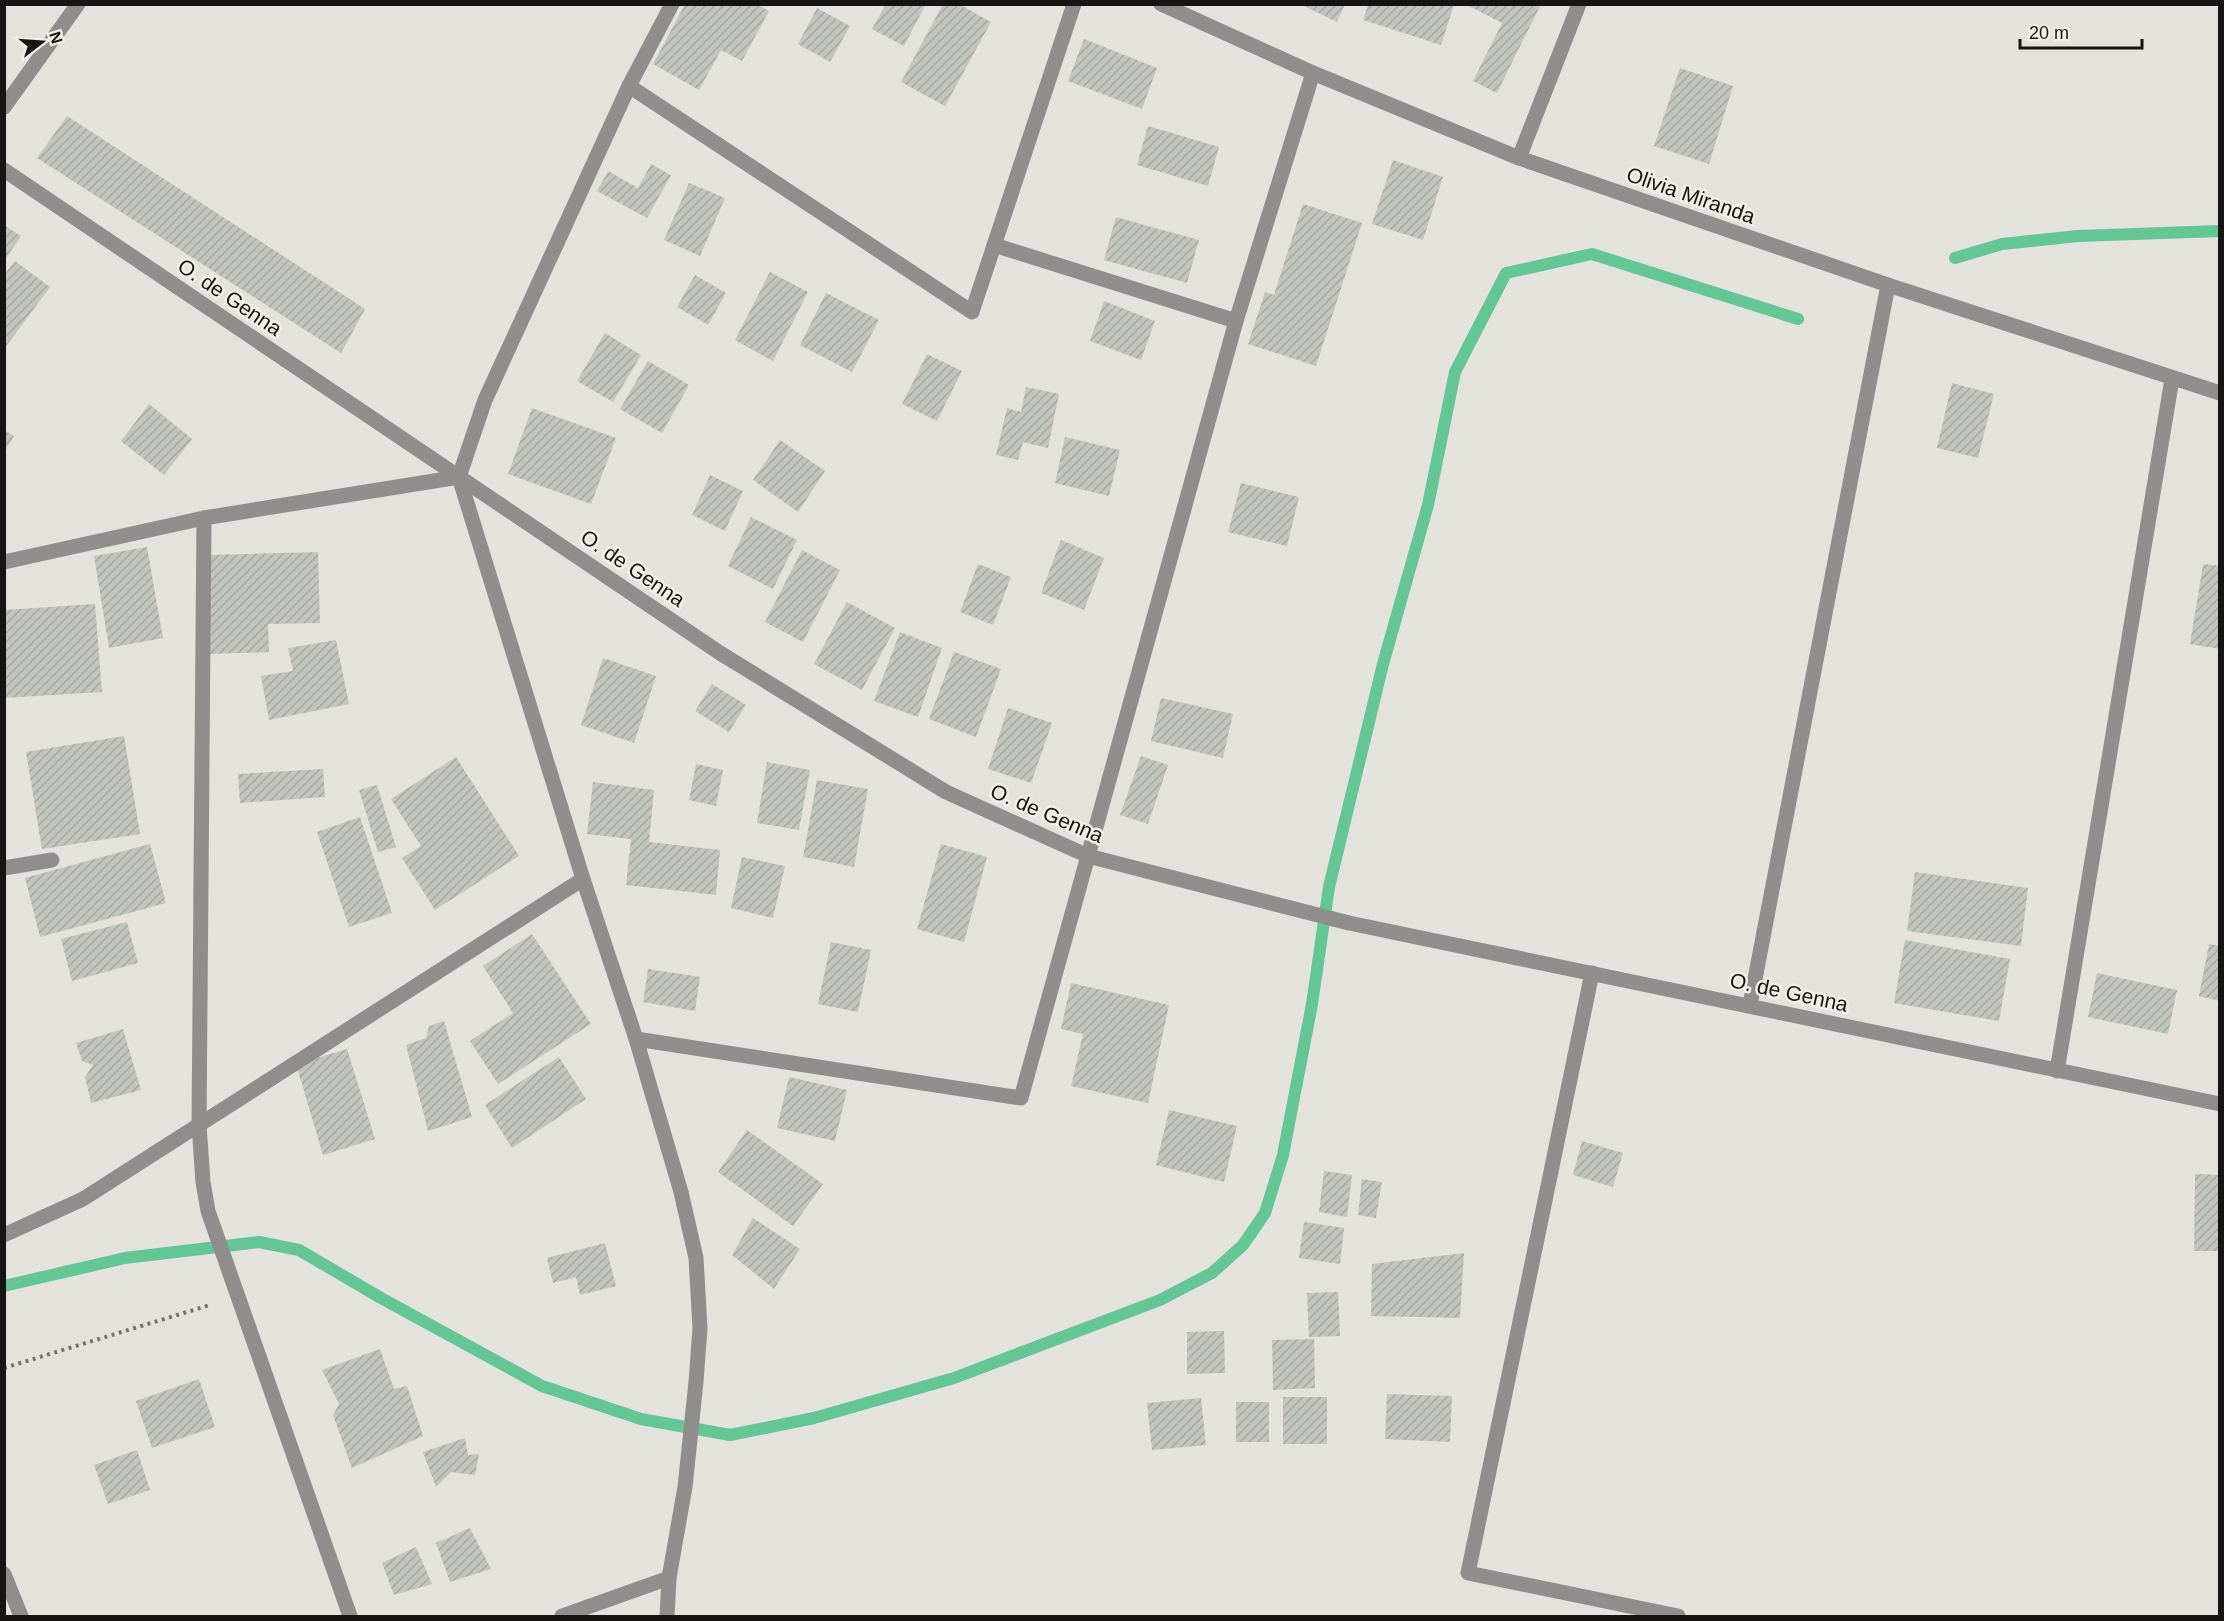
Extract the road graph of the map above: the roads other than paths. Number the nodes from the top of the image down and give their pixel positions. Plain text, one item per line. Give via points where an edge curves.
1 (78, 4) edge
2 (672, 4) edge
3 (1074, 4) edge
4 (1161, 4) edge
5 (1579, 4) edge
6 (1313, 73) junction
7 (628, 86) junction
8 (4, 107) edge
9 (1519, 158) junction
10 (4, 170) edge
11 (994, 246) junction
12 (1888, 285) junction
13 (1236, 321) junction
14 (2172, 380) junction
15 (2220, 393) edge
16 (459, 477) junction
17 (204, 518) junction
18 (4, 562) edge
19 (1088, 856) junction
20 (52, 860) dead end
21 (4, 868) edge
22 (583, 879) junction
23 (1592, 973) junction
24 (1750, 1005) junction
25 (636, 1039) junction
26 (2057, 1071) junction
27 (2220, 1104) edge
28 (199, 1125) junction
29 (4, 1235) edge
30 (4, 1574) edge
31 (669, 1578) junction
32 (21, 1617) edge
33 (350, 1617) edge
34 (562, 1617) edge
35 (667, 1617) edge
36 (1678, 1617) edge

1 - 8 street
2 - 7 street
3 - 11 street
4 - 6 street, Olivia Miranda
5 - 9 street
6 - 9 street, Olivia Miranda
6 - 13 street
7 - 11 street via 972,312
7 - 16 street via 485,400
9 - 12 street, Olivia Miranda
10 - 16 street, O. de Genna
11 - 13 street
12 - 14 street, Olivia Miranda
12 - 24 street
13 - 19 street
14 - 15 street, Olivia Miranda
14 - 26 street
16 - 17 street
16 - 19 street, O. de Genna via 720,653 946,792
16 - 22 street
17 - 18 street
17 - 28 street
19 - 23 street, O. de Genna via 1284,908
19 - 25 street via 1022,1098
20 - 21 street
22 - 25 street
22 - 28 street
23 - 24 street, O. de Genna
23 - 36 street via 1468,1573
24 - 26 street, O. de Genna
25 - 31 street via 696,1258 700,1328 696,1382 685,1487
26 - 27 street, O. de Genna
28 - 29 street via 83,1199
28 - 33 street via 208,1211
30 - 32 street
31 - 34 street
31 - 35 street

